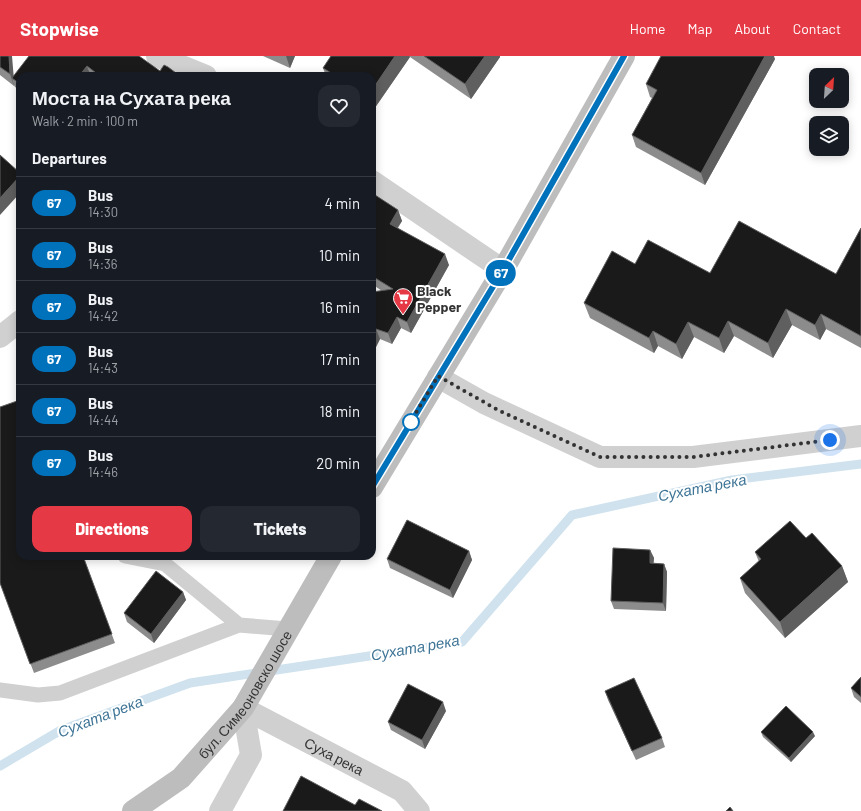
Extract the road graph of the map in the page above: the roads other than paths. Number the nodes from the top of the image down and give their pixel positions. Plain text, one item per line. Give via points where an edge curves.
1 (157, 56) edge
2 (624, 56) edge
3 (196, 72) edge
4 (376, 184) edge
5 (503, 270) junction
6 (16, 324) edge
7 (0, 337) edge
8 (438, 376) junction
9 (861, 436) edge
10 (376, 480) edge
11 (166, 560) edge
12 (329, 560) edge
13 (238, 625) junction
14 (288, 629) junction
15 (0, 690) edge
16 (243, 708) junction
17 (133, 811) edge
18 (220, 811) edge
19 (419, 811) edge

1 - 3 street
2 - 5 street
4 - 5 street
5 - 8 street
6 - 7 street
8 - 9 street via 505,413 600,457 693,457
8 - 10 street
11 - 13 lane
12 - 14 street, бул. Симеоновско шосе
13 - 14 lane
13 - 15 lane via 60,693 38,695
14 - 16 street, бул. Симеоновско шосе
16 - 17 street, бул. Симеоновско шосе via 181,778
16 - 18 street via 251,755
16 - 19 street, Суха река via 402,791

